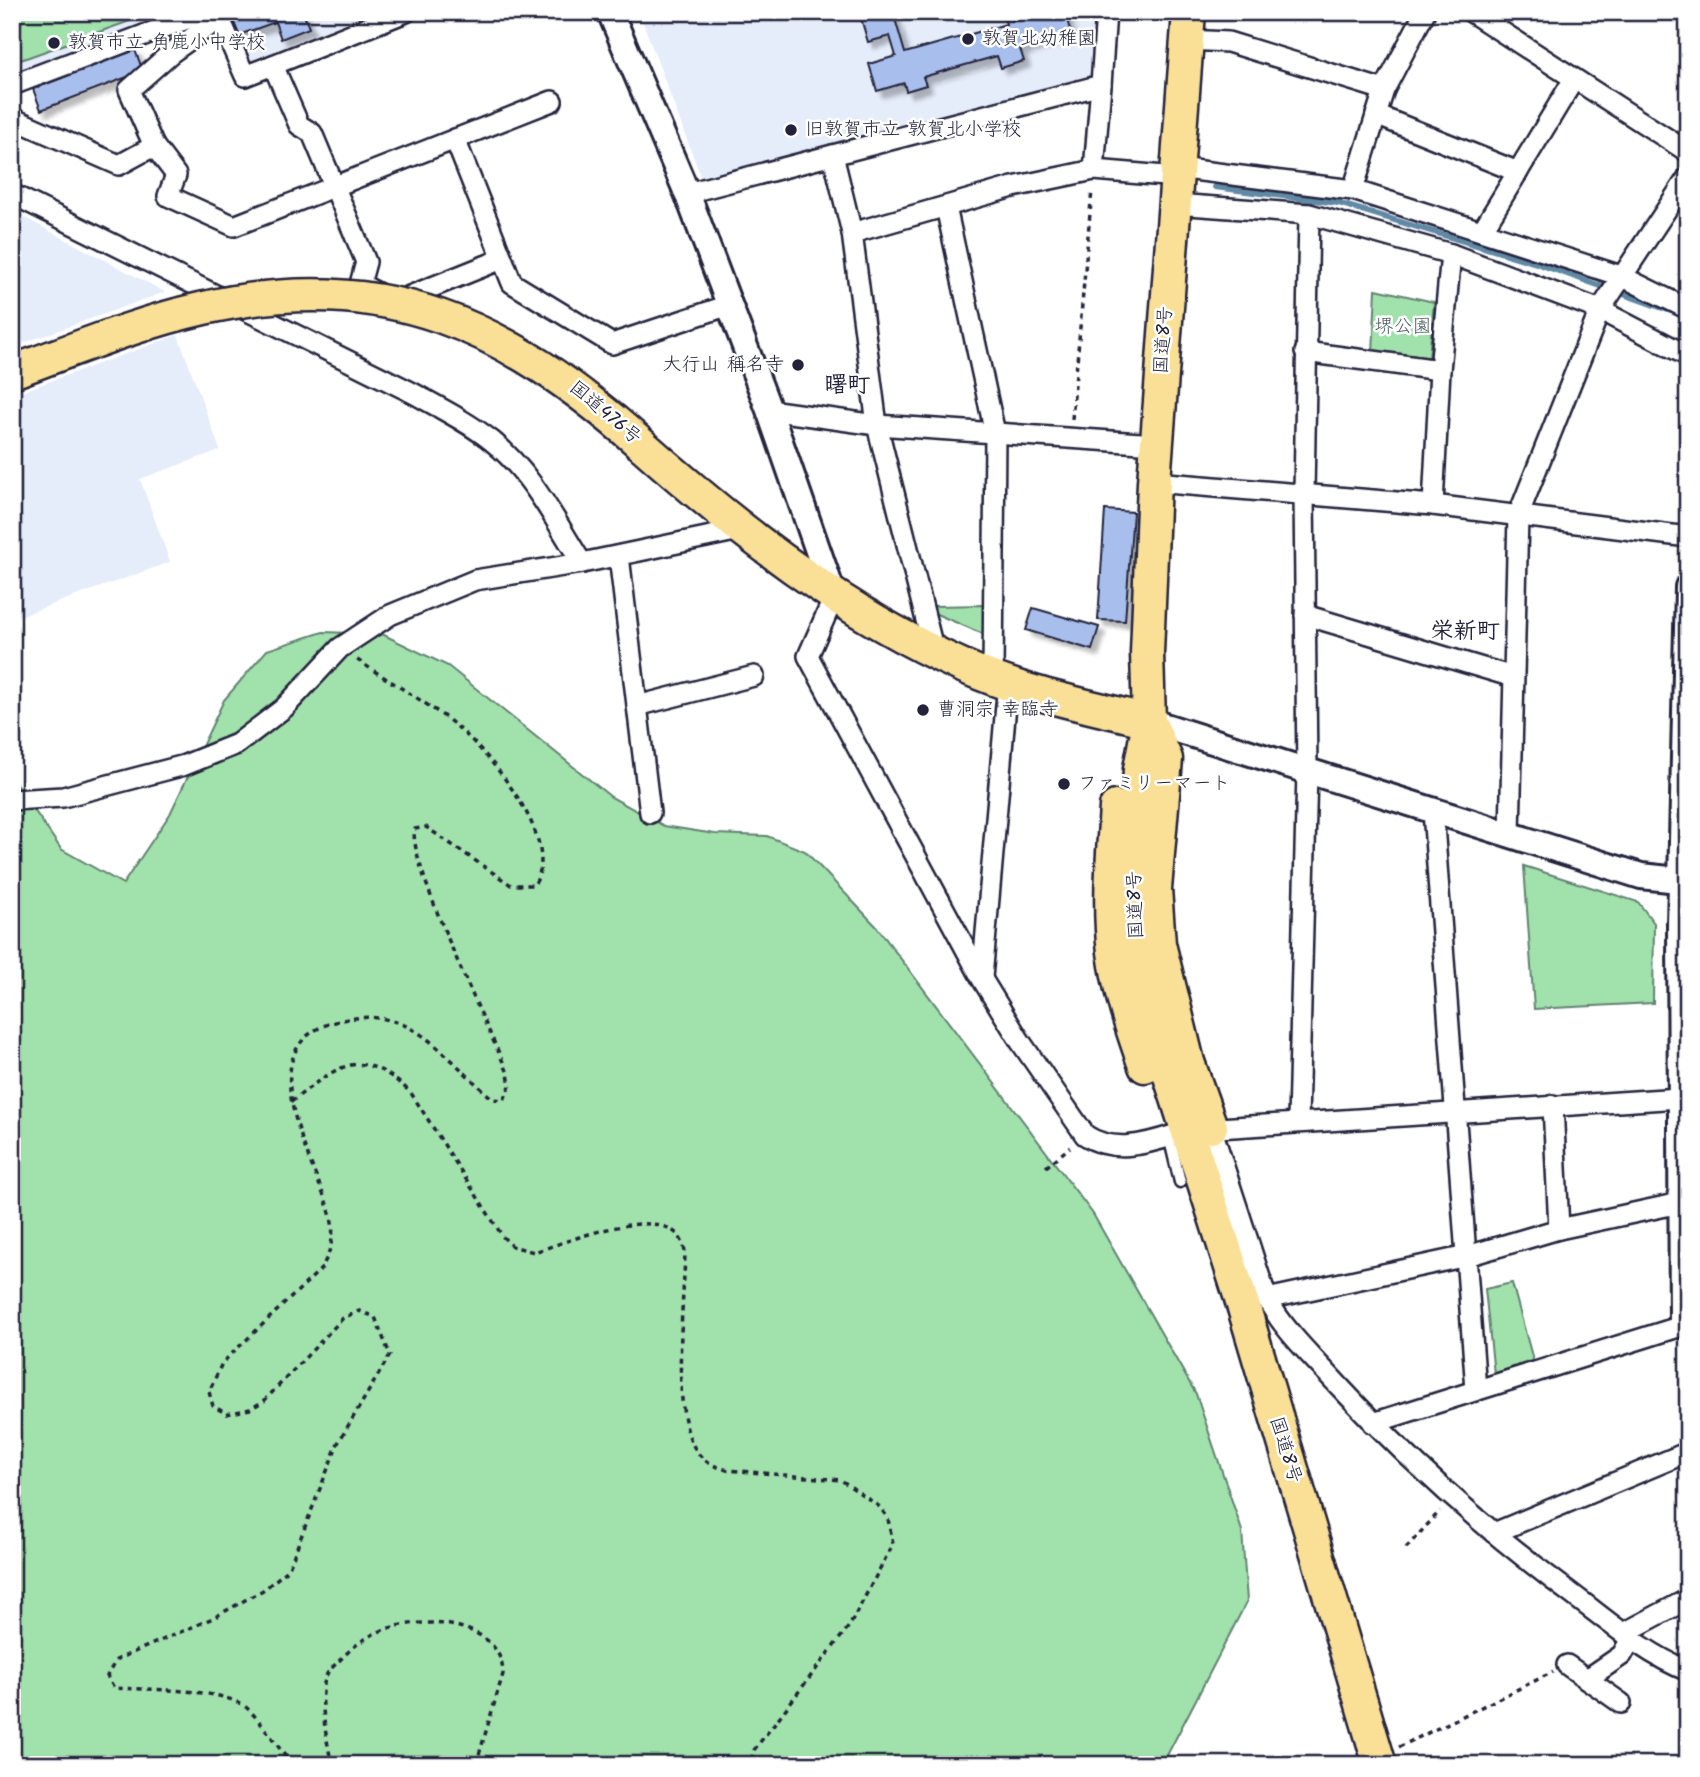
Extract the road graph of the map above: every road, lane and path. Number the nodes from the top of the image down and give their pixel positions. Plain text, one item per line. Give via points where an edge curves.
1 (406, 12) edge
2 (610, 12) edge
3 (1106, 12) edge
4 (1426, 12) edge
5 (1471, 12) edge
6 (214, 14) edge
7 (1188, 26) edge
8 (274, 65) junction
9 (1574, 79) junction
10 (12, 85) edge
11 (1101, 85) junction
12 (1384, 90) junction
13 (552, 101) dead end
14 (1377, 115) junction
15 (12, 118) edge
16 (455, 139) junction
17 (154, 146) junction
18 (1688, 152) edge
19 (833, 155) junction
20 (1094, 170) junction
21 (1518, 172) junction
22 (1688, 177) edge
23 (1176, 183) junction
24 (334, 187) junction
25 (1353, 190) junction
26 (687, 193) junction
27 (12, 194) edge
28 (946, 207) junction
29 (1309, 214) junction
30 (1482, 231) junction
31 (852, 233) junction
32 (1451, 254) junction
33 (502, 260) junction
34 (1621, 276) junction
35 (729, 305) junction
36 (1688, 309) edge
37 (1600, 310) junction
38 (1305, 352) junction
39 (1688, 356) edge
40 (1440, 370) junction
41 (12, 373) edge
42 (769, 410) junction
43 (877, 425) junction
44 (995, 433) junction
45 (1070, 438) junction
46 (1156, 444) junction
47 (1154, 482) junction
48 (1304, 493) junction
49 (1433, 505) junction
50 (1518, 516) junction
51 (740, 530) junction
52 (1688, 537) edge
53 (619, 555) junction
54 (582, 563) junction
55 (1688, 587) edge
56 (834, 597) junction
57 (1305, 615) junction
58 (340, 648) junction
59 (934, 652) junction
60 (754, 676) dead end
61 (1513, 677) junction
62 (1000, 679) junction
63 (1686, 697) edge
64 (637, 706) junction
65 (1149, 721) junction
66 (1307, 771) junction
67 (1686, 777) edge
68 (12, 800) edge
69 (1433, 811) junction
70 (650, 813) dead end
71 (1510, 833) junction
72 (1684, 880) edge
73 (982, 979) junction
74 (1680, 1098) junction
75 (291, 1102) junction
76 (1553, 1105) junction
77 (1455, 1112) junction
78 (1298, 1121) junction
79 (1205, 1128) junction
80 (1085, 1135) junction
81 (1172, 1136) junction
82 (1684, 1151) edge
83 (1046, 1167) dead end
84 (1180, 1182) dead end
85 (1680, 1203) junction
86 (1559, 1229) junction
87 (1467, 1256) junction
88 (1256, 1303) junction
89 (1686, 1331) edge
90 (1476, 1390) junction
91 (1373, 1423) junction
92 (1688, 1452) edge
93 (1451, 1499) junction
94 (1494, 1533) junction
95 (1406, 1548) dead end
96 (1688, 1599) edge
97 (1627, 1636) junction
98 (1567, 1665) joint
99 (1688, 1671) edge
100 (1587, 1679) junction
101 (1621, 1703) dead end
102 (1389, 1756) edge
103 (292, 1765) edge
104 (332, 1765) edge
105 (476, 1765) edge
106 (750, 1765) edge

1 - 8 street
2 - 26 street
3 - 11 street
4 - 12 street
5 - 9 street
6 - 8 street via 246,76
6 - 10 street
6 - 17 street via 129,90
7 - 12 street
7 - 23 highway, 国道8号
8 - 24 street via 299,125 312,134
9 - 18 street
9 - 21 street
11 - 19 street
11 - 20 street
12 - 14 street
13 - 16 street
14 - 21 street
14 - 25 street
15 - 17 street via 119,165
16 - 24 street
16 - 33 street
17 - 24 street via 176,175 168,196 234,226
19 - 26 street
19 - 31 street
20 - 23 street
20 - 28 street
20 - 45 path
21 - 30 street
22 - 34 street
23 - 25 street
23 - 29 street
23 - 46 highway, 国道8号
24 - 33 street via 366,262 360,284 395,302
25 - 30 street
26 - 35 street
27 - 54 street via 413,393 468,425 494,442 519,470
28 - 31 street
28 - 44 street
29 - 32 street
29 - 38 street
30 - 34 street
31 - 43 street
32 - 37 street
32 - 40 street
33 - 35 street via 512,283 612,344
34 - 36 street
34 - 37 street
35 - 42 street
37 - 39 street
37 - 50 street
38 - 40 street
38 - 48 street
40 - 49 street
41 - 51 highway, 国道476号, bridge via 121,332 205,308 326,295 406,307 450,318 491,336 563,379
42 - 43 street
42 - 56 street
43 - 44 street
43 - 59 street
44 - 45 street
44 - 62 street
45 - 46 street
46 - 47 highway, 国道8号
47 - 48 street
47 - 65 highway, 国道8号
48 - 49 street
48 - 57 street
49 - 50 street
50 - 52 street
50 - 61 street
51 - 53 street
51 - 56 highway, 国道476号
53 - 54 street
53 - 64 street
54 - 58 street via 475,580 390,615
55 - 63 street
56 - 59 highway, 国道476号
56 - 73 street via 807,656
57 - 61 street
57 - 66 street
58 - 68 street via 284,708 237,744 185,765 63,797
58 - 75 path via 462,731 526,811 543,863 534,885 510,885 426,827 413,834 450,944 508,1073 510,1086 504,1100 493,1099 435,1045 400,1021 370,1015 327,1024 309,1035 290,1070
59 - 62 highway, 国道476号
60 - 64 street
61 - 71 street
62 - 65 highway, 国道476号
62 - 73 street
63 - 67 street
64 - 70 street
65 - 66 street
65 - 79 highway via 1166,759 1155,889 1159,944
65 - 81 highway via 1126,749 1119,774 1111,881 1114,952 1129,1018
65 - 88 highway, 国道8号 via 1136,828 1138,951 1152,1020
66 - 69 street
66 - 78 street
67 - 72 street
69 - 71 street
69 - 77 street
71 - 72 street via 1641,876
72 - 74 street
73 - 80 street
74 - 76 street
74 - 82 street
75 - 103 path via 330,1214 332,1250 321,1269 222,1363 209,1392 213,1406 227,1414 264,1401 349,1314 359,1311 375,1317 390,1355 338,1443 288,1570 215,1617 116,1660 107,1676 114,1688 230,1699 246,1708
75 - 106 path via 322,1078 359,1063 392,1075 411,1093 503,1237 521,1250 534,1252 626,1225 673,1228 680,1234 685,1252 681,1376 686,1426 700,1456 711,1466 728,1470 841,1480 872,1499 888,1519 893,1544 850,1625 754,1750
76 - 77 street
76 - 86 street
77 - 78 street
77 - 87 street
78 - 79 street
79 - 88 street
80 - 81 street via 1115,1147
80 - 83 path
81 - 84 lane
82 - 85 street
85 - 86 street
85 - 89 street
86 - 87 street
87 - 88 street
87 - 90 street
88 - 91 street via 1279,1321
88 - 102 highway, 国道8号 via 1267,1393
89 - 90 street
90 - 91 street
91 - 93 street
92 - 94 street
93 - 94 street
93 - 95 path
94 - 97 street
96 - 97 street
97 - 99 street
97 - 100 street via 1622,1655
98 - 100 street
98 - 102 path
100 - 101 street
104 - 105 path via 324,1702 327,1674 352,1646 386,1629 423,1623 465,1627 489,1641 503,1662

